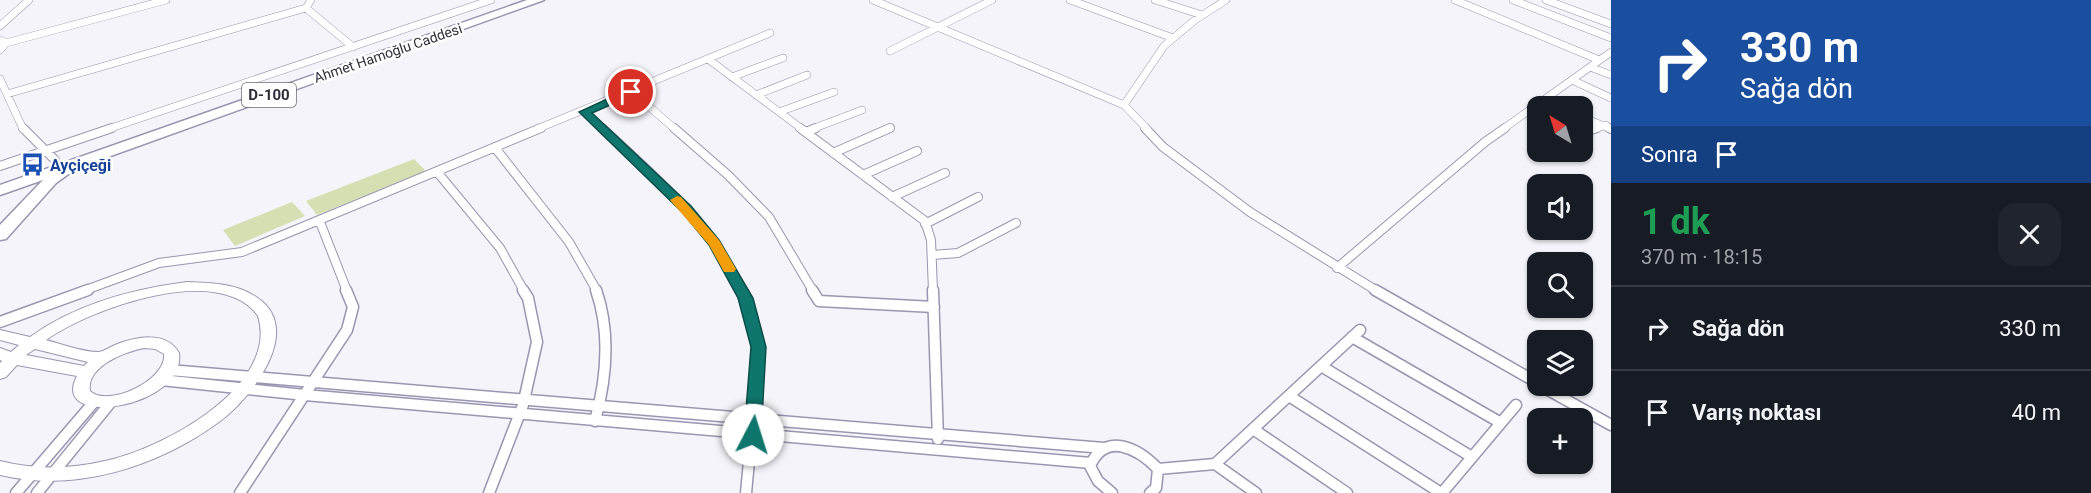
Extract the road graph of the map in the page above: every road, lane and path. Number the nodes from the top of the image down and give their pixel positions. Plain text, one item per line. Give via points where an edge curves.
1 (29, 0) edge
2 (166, 0) edge
3 (311, 0) edge
4 (491, 0) edge
5 (515, 0) edge
6 (538, 0) edge
7 (873, 0) edge
8 (992, 0) edge
9 (1070, 0) edge
10 (1155, 0) edge
11 (1226, 0) edge
12 (1455, 0) edge
13 (1513, 0) edge
14 (1546, 0) edge
15 (306, 8) junction
16 (1202, 15) junction
17 (1611, 24) edge
18 (0, 26) edge
19 (937, 27) junction
20 (770, 33) dead end
21 (1173, 38) junction
22 (1611, 38) edge
23 (3, 41) edge
24 (352, 47) junction
25 (0, 50) edge
26 (890, 51) dead end
27 (1611, 52) edge
28 (783, 58) dead end
29 (708, 59) junction
30 (1599, 60) junction
31 (1590, 67) junction
32 (807, 75) dead end
33 (1611, 75) edge
34 (732, 76) junction
35 (0, 79) edge
36 (1572, 80) junction
37 (631, 92) junction
38 (834, 92) dead end
39 (8, 94) junction
40 (756, 95) junction
41 (1550, 96) edge
42 (1611, 98) edge
43 (1124, 105) junction
44 (862, 110) dead end
45 (585, 112) junction
46 (779, 112) junction
47 (1527, 112) edge
48 (1593, 121) edge
49 (1609, 126) edge
50 (890, 128) dead end
51 (1593, 130) edge
52 (806, 132) junction
53 (496, 149) junction
54 (113, 150) junction
55 (917, 150) dead end
56 (833, 153) junction
57 (50, 156) junction
58 (0, 166) edge
59 (438, 173) junction
60 (945, 173) dead end
61 (863, 175) junction
62 (0, 179) edge
63 (0, 190) edge
64 (892, 197) junction
65 (978, 197) dead end
66 (20, 214) junction
67 (0, 221) edge
68 (320, 222) junction
69 (1016, 223) dead end
70 (925, 224) junction
71 (0, 235) edge
72 (932, 255) junction
73 (1336, 268) junction
74 (934, 307) junction
75 (0, 322) edge
76 (0, 335) edge
77 (33, 344) junction
78 (7, 356) edge
79 (101, 359) junction
80 (1321, 366) junction
81 (87, 372) junction
82 (0, 374) edge
83 (165, 375) junction
84 (1527, 377) edge
85 (314, 381) junction
86 (249, 382) junction
87 (305, 395) junction
88 (1289, 396) junction
89 (1560, 396) edge
90 (524, 399) junction
91 (93, 402) junction
92 (111, 402) junction
93 (600, 405) junction
94 (1516, 405) dead end
95 (519, 414) junction
96 (754, 420) junction
97 (595, 421) junction
98 (1501, 423) junction
99 (1611, 425) edge
100 (1254, 429) junction
101 (753, 435) junction
102 (938, 435) junction
103 (1104, 448) junction
104 (939, 451) junction
105 (1472, 458) junction
106 (1091, 463) junction
107 (1215, 464) junction
108 (0, 468) edge
109 (1158, 470) junction
110 (31, 475) junction
111 (52, 475) junction
112 (16, 493) edge
113 (37, 493) edge
114 (240, 493) edge
115 (489, 493) edge
116 (746, 493) edge
117 (1111, 493) edge
118 (1150, 493) edge
119 (1256, 493) edge
120 (1347, 493) edge
121 (1442, 493) edge

1 - 18 street
2 - 23 street
3 - 15 street
4 - 24 street
5 - 57 highway, Ahmet Hamoğlu Caddesi / D-100
6 - 54 highway, Ahmet Hamoğlu Caddesi / D-100
7 - 19 street
8 - 19 street
9 - 21 street
10 - 16 street
11 - 16 street
12 - 30 street
13 - 22 street
14 - 17 street
15 - 24 street
15 - 39 street
16 - 21 street
19 - 26 street
19 - 43 street
20 - 29 street
21 - 43 street
23 - 25 street
24 - 57 street
27 - 30 street
28 - 34 street
29 - 34 street
29 - 37 street
30 - 31 street
31 - 33 street
31 - 36 street
32 - 40 street
34 - 40 street
35 - 39 street
36 - 41 street
36 - 42 street
37 - 45 street
37 - 74 street via 728,175 769,217 819,301
38 - 46 street
39 - 57 street via 23,129
40 - 46 street
43 - 73 street via 1163,147
44 - 52 street
45 - 53 street
45 - 96 street via 687,209 714,243 746,298 758,347
46 - 52 street
47 - 73 street via 1485,142
48 - 49 street
49 - 51 street
50 - 56 street
52 - 56 street
53 - 59 street
53 - 93 street via 589,274 603,314 607,360
54 - 63 highway, Ahmet Hamoğlu Caddesi / D-100
54 - 66 highway via 51,180
55 - 61 street
56 - 61 street
57 - 58 street
57 - 62 highway, Ahmet Hamoğlu Caddesi / D-100
59 - 68 street
59 - 90 street via 500,248 528,298 537,342
60 - 64 street
61 - 64 street
64 - 70 street
65 - 70 street
66 - 67 highway
66 - 71 highway
68 - 75 street via 242,252 159,263
68 - 85 street via 353,307 347,330
69 - 72 street via 958,253
70 - 72 street via 932,240
72 - 74 street
73 - 84 street
74 - 102 street
76 - 77 street
77 - 78 street
77 - 79 street
77 - 86 street via 83,313 130,296 183,286 218,288 238,292 256,303 267,317 270,337
78 - 81 street
78 - 82 street
79 - 81 street
79 - 83 street via 130,345 157,343 172,352 173,360
80 - 88 street
80 - 98 street via 1356,333
80 - 105 street
81 - 91 street via 81,390
83 - 86 street
83 - 92 street via 132,397
85 - 86 street
85 - 87 street
85 - 90 street
86 - 87 street
86 - 111 street via 213,419 151,454 109,468
87 - 95 street
87 - 114 street
88 - 100 street
88 - 121 street
89 - 99 street
90 - 93 street
90 - 95 street
91 - 92 street
91 - 110 street
92 - 111 street
93 - 96 street
93 - 97 street
94 - 98 street
95 - 97 street
95 - 115 street
96 - 101 street
96 - 102 street
97 - 101 street
98 - 105 street
100 - 107 street
100 - 120 street
101 - 104 street
101 - 116 street
102 - 103 street
102 - 104 street
103 - 106 street
103 - 109 street via 1117,446 1140,452
104 - 106 street
105 - 121 street
106 - 117 street via 1098,481
107 - 109 street
107 - 119 street
108 - 110 street
109 - 118 street via 1156,488
110 - 111 street
110 - 112 street
111 - 113 street

